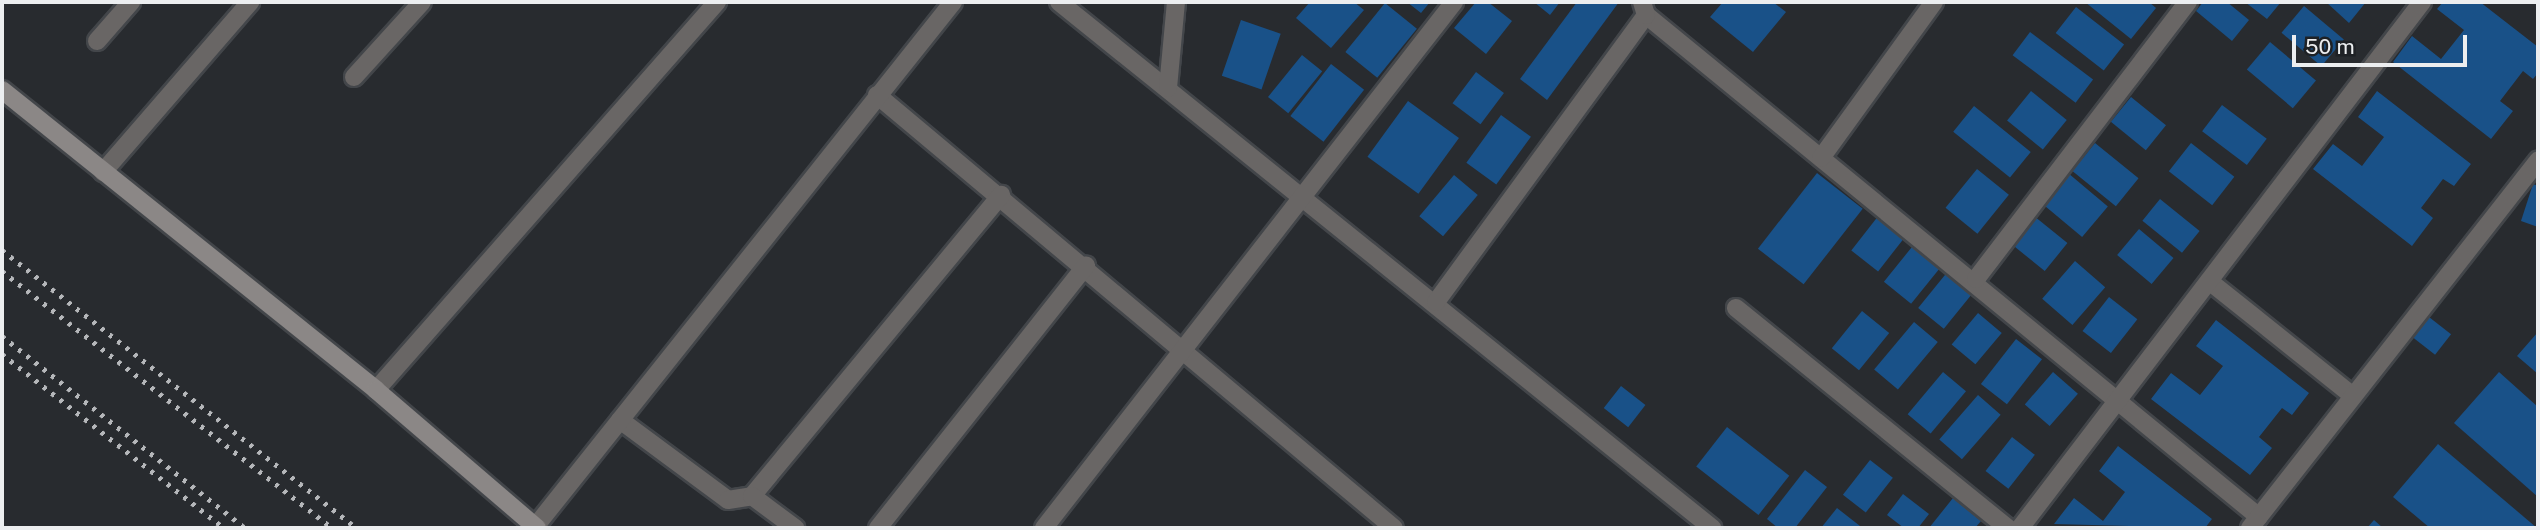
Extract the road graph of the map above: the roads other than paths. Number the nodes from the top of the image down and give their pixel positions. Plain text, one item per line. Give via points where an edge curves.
1 (131, 2) edge
2 (250, 2) edge
3 (422, 2) edge
4 (717, 2) edge
5 (953, 2) edge
6 (1059, 2) edge
7 (1176, 2) edge
8 (1454, 2) edge
9 (2188, 2) edge
10 (2422, 2) edge
11 (1928, 4) edge
12 (1644, 8) edge
13 (97, 41) dead end
14 (354, 77) dead end
15 (1168, 88) junction
16 (2, 90) edge
17 (877, 95) junction
18 (1821, 158) junction
19 (2538, 161) edge
20 (103, 172) junction
21 (1304, 194) junction
22 (1001, 195) junction
23 (1086, 266) junction
24 (1976, 279) junction
25 (2209, 281) junction
26 (1436, 302) junction
27 (1736, 308) dead end
28 (1184, 348) junction
29 (376, 390) junction
30 (2351, 395) junction
31 (2115, 402) junction
32 (620, 420) junction
33 (752, 496) junction
34 (2254, 523) edge
35 (1387, 526) edge
36 (536, 527) edge
37 (795, 528) edge
38 (878, 528) edge
39 (1044, 528) edge
40 (1712, 528) edge
41 (2008, 528) edge
42 (2020, 528) edge

1 - 13 street
2 - 20 street
3 - 14 street
4 - 29 street
5 - 17 street
6 - 15 street
7 - 15 street
8 - 21 street
9 - 24 street
10 - 25 street
11 - 18 street
12 - 18 street
12 - 26 street
15 - 21 street
16 - 20 street
17 - 22 street
17 - 32 street
18 - 24 street
19 - 30 street
20 - 29 street
21 - 26 street
21 - 28 street
22 - 23 street
22 - 33 street
23 - 28 street
23 - 38 street
24 - 31 street
25 - 30 street
25 - 31 street
26 - 40 street
27 - 41 street
28 - 35 street
28 - 39 street
29 - 36 street
30 - 34 street
31 - 34 street
31 - 42 street
32 - 33 street via 728,500
32 - 36 street
33 - 37 street

